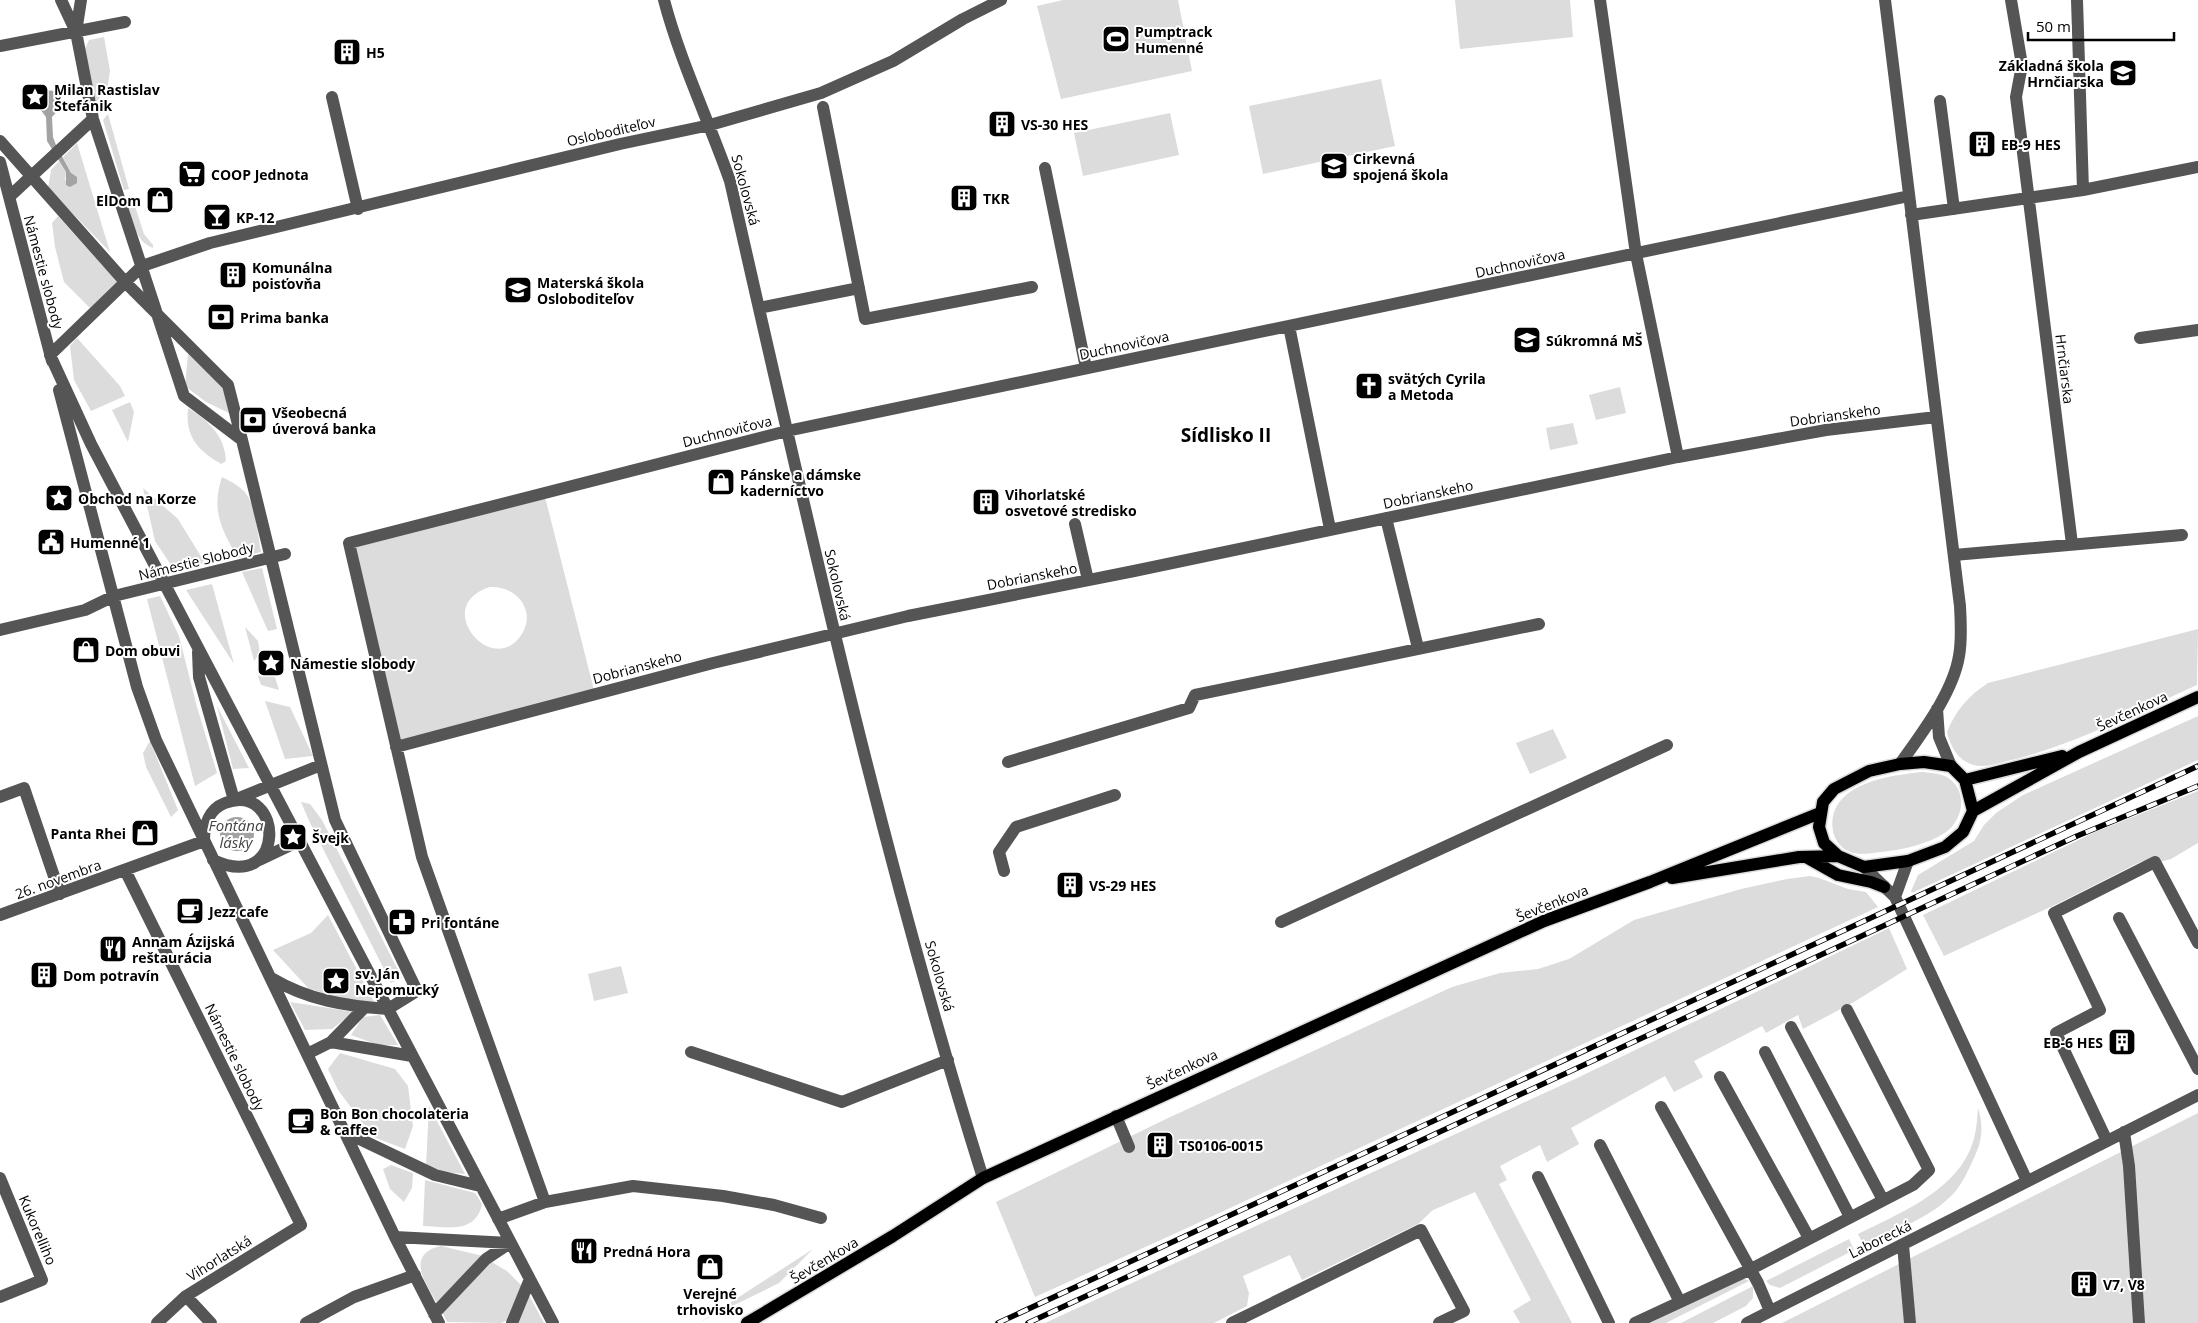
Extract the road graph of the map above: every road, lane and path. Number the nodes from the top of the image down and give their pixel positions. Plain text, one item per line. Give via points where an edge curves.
1 (61, 0) edge
2 (82, 0) edge
3 (664, 0) edge
4 (1000, 0) edge
5 (1600, 0) edge
6 (1885, 0) edge
7 (2011, 0) edge
8 (2077, 0) edge
9 (124, 22) dead end
10 (76, 32) junction
11 (0, 46) edge
12 (332, 97) dead end
13 (1940, 101) dead end
14 (823, 107) dead end
15 (93, 119) junction
16 (710, 125) junction
17 (0, 140) edge
18 (0, 162) edge
19 (2198, 167) edge
20 (1045, 168) dead end
21 (31, 176) junction
22 (2083, 190) junction
23 (1909, 196) junction
24 (9, 197) junction
25 (2030, 198) junction
26 (358, 208) junction
27 (1954, 209) junction
28 (1912, 215) junction
29 (210, 243) joint
30 (1636, 254) junction
31 (142, 266) junction
32 (126, 283) junction
33 (1032, 287) dead end
34 (859, 288) junction
35 (759, 308) junction
36 (158, 316) junction
37 (1289, 326) junction
38 (2198, 330) edge
39 (2140, 338) dead end
40 (50, 355) junction
41 (1086, 368) junction
42 (1936, 417) junction
43 (786, 431) junction
44 (242, 440) junction
45 (1678, 457) junction
46 (1386, 518) junction
47 (1076, 524) dead end
48 (1330, 529) junction
49 (2182, 535) dead end
50 (2072, 544) junction
51 (285, 554) dead end
52 (1954, 555) junction
53 (270, 558) junction
54 (1088, 580) junction
55 (164, 584) junction
56 (114, 596) junction
57 (1539, 624) dead end
58 (0, 630) edge
59 (833, 633) junction
60 (197, 647) junction
61 (1418, 648) junction
62 (2198, 697) edge
63 (1937, 710) junction
64 (1667, 745) dead end
65 (396, 747) junction
66 (2079, 752) junction
67 (1008, 762) dead end
68 (1900, 764) junction
69 (321, 765) junction
70 (1951, 766) junction
71 (1966, 780) junction
72 (270, 786) junction
73 (1115, 795) dead end
74 (0, 797) edge
75 (234, 800) junction
76 (1974, 811) junction
77 (1820, 813) junction
78 (204, 841) junction
79 (299, 841) junction
80 (1838, 856) junction
81 (1806, 857) junction
82 (213, 860) junction
83 (259, 860) junction
84 (1908, 861) junction
85 (1864, 867) junction
86 (125, 870) junction
87 (1004, 871) dead end
88 (1650, 882) junction
89 (1884, 887) junction
90 (60, 894) junction
91 (1895, 897) junction
92 (0, 915) edge
93 (2119, 918) dead end
94 (1281, 922) dead end
95 (2198, 943) edge
96 (271, 978) junction
97 (365, 1007) junction
98 (388, 1009) junction
99 (1847, 1010) dead end
100 (1791, 1027) dead end
101 (331, 1042) junction
102 (691, 1052) dead end
103 (1765, 1052) dead end
104 (307, 1054) junction
105 (412, 1056) junction
106 (948, 1060) junction
107 (2198, 1069) edge
108 (1720, 1077) dead end
109 (2198, 1095) edge
110 (1661, 1107) dead end
111 (1116, 1116) junction
112 (345, 1132) junction
113 (2124, 1132) junction
114 (2107, 1141) junction
115 (1600, 1145) dead end
116 (1129, 1147) dead end
117 (1538, 1177) dead end
118 (0, 1178) edge
119 (983, 1178) junction
120 (2027, 1181) junction
121 (480, 1186) junction
122 (1883, 1200) junction
123 (545, 1202) junction
124 (1850, 1217) junction
125 (821, 1218) dead end
126 (498, 1219) junction
127 (301, 1225) joint
128 (395, 1237) junction
129 (1809, 1238) junction
130 (510, 1243) junction
131 (1903, 1245) junction
132 (1750, 1270) junction
133 (414, 1275) junction
134 (530, 1279) junction
135 (186, 1296) junction
136 (0, 1297) edge
137 (1680, 1302) junction
138 (1770, 1311) junction
139 (437, 1318) edge
140 (157, 1323) edge
141 (211, 1323) edge
142 (306, 1323) edge
143 (512, 1323) edge
144 (553, 1323) edge
145 (747, 1323) edge
146 (1232, 1323) edge
147 (1439, 1323) edge
148 (1609, 1323) edge
149 (1636, 1323) edge
150 (1747, 1323) edge
151 (1910, 1323) edge
152 (2138, 1323) edge

1 - 10 street, Námestie slobody
2 - 10 street, Námestie slobody
3 - 16 street, Sokolovská via 671,28
4 - 16 street, Osloboditeľov via 893,61 830,89
5 - 30 street
6 - 23 street
7 - 25 street, Hrnčiarska via 2022,65 2016,98
8 - 22 street
9 - 10 street
10 - 11 street
10 - 15 street, Námestie slobody
12 - 26 street
13 - 27 street
14 - 34 street
15 - 21 street
15 - 31 street, Námestie slobody
16 - 26 street, Osloboditeľov
16 - 35 street, Sokolovská via 730,181
17 - 21 street, Námestie slobody
18 - 24 street, Námestie slobody
19 - 22 street
20 - 41 street
21 - 24 street
21 - 32 street, Námestie slobody
22 - 25 street
23 - 28 street
23 - 30 street, Duchnovičova
24 - 40 street, Námestie slobody
25 - 27 street
25 - 50 street, Hrnčiarska
26 - 29 street, Osloboditeľov
27 - 28 street
28 - 42 street
29 - 31 street, Námestie slobody
30 - 37 street, Duchnovičova
30 - 45 street
31 - 32 street, Námestie slobody
31 - 36 street, Námestie slobody
32 - 36 street, Námestie slobody
32 - 40 street, Námestie slobody
33 - 34 street via 865,319
34 - 35 street
35 - 43 street, Sokolovská
36 - 44 street, Námestie slobody via 228,385
36 - 44 street, Námestie slobody via 184,396
37 - 41 street, Duchnovičova
37 - 48 street
38 - 39 street
40 - 55 street, Námestie slobody via 91,444
40 - 56 street, Námestie slobody
41 - 43 street, Duchnovičova
42 - 45 street, Dobrianskeho via 1826,430
42 - 52 street
43 - 59 street, Sokolovská
43 - 65 street, Duchnovičova via 349,543
44 - 53 street, Námestie slobody
45 - 46 street, Dobrianskeho
46 - 48 street, Dobrianskeho
46 - 61 street
47 - 54 street
48 - 54 street, Dobrianskeho
49 - 50 street
50 - 52 street
51 - 53 street, Námestie Slobody
52 - 63 street via 1960,606 1959,658
53 - 55 street, Námestie Slobody
53 - 69 street, Námestie slobody
54 - 59 street, Dobrianskeho
55 - 56 street, Námestie Slobody
55 - 60 street, Námestie slobody
56 - 58 street, Námestie Slobody via 85,610
56 - 78 street, Námestie slobody via 137,687 156,740
57 - 61 street
59 - 65 street, Dobrianskeho
59 - 106 street, Sokolovská via 864,760
60 - 72 street, Námestie slobody
60 - 75 street, Námestie slobody via 199,678
61 - 67 street via 1195,695 1189,708
62 - 66 main road, Ševčenkova
63 - 68 street
63 - 70 street via 1939,737
64 - 94 street
65 - 123 street via 422,857
66 - 71 main road, Ševčenkova
66 - 76 main road, Ševčenkova
68 - 70 main road via 1924,762
68 - 77 main road via 1869,772 1834,790 1823,802
69 - 72 street
69 - 98 street, Námestie slobody via 335,820 417,991
70 - 71 main road
71 - 76 main road
72 - 75 street
72 - 79 street, Námestie slobody
73 - 87 street via 1016,827 999,852
74 - 90 street via 24,788
75 - 78 street via 218,806 209,816
75 - 83 street via 251,803 265,814 270,831 268,846
76 - 84 main road via 1963,832 1945,847
77 - 80 main road, Ševčenkova via 1819,827 1824,843
77 - 88 main road, Ševčenkova
78 - 82 street, Námestie slobody
78 - 86 street
79 - 83 street
79 - 98 street, Námestie slobody
80 - 81 main road, Ševčenkova
80 - 85 main road, Ševčenkova
81 - 88 main road, Ševčenkova
81 - 89 main road via 1838,875
82 - 83 street via 227,866 245,866
82 - 96 street, Námestie slobody
84 - 85 main road
84 - 91 street
85 - 89 street
86 - 90 street, 26. novembra
86 - 127 street, Námestie slobody
88 - 111 main road, Ševčenkova via 1544,921
89 - 91 street
90 - 92 street, 26. novembra
91 - 120 street
93 - 107 street
95 - 114 street via 2155,862 2054,913 2100,1010 2056,1033
96 - 97 street via 291,990 338,1004
96 - 104 street, Námestie slobody
97 - 98 street
97 - 101 street
98 - 105 street, Námestie slobody
99 - 122 street via 1929,1170 1913,1185
100 - 122 street
101 - 104 street
101 - 105 street
102 - 106 street via 842,1102
103 - 124 street
104 - 112 street, Námestie slobody
105 - 121 street, Námestie slobody
106 - 119 street, Sokolovská
108 - 129 street
109 - 113 street, Laborecká
110 - 132 street
111 - 116 street
111 - 119 main road, Ševčenkova
112 - 121 street via 435,1175
112 - 128 street, Námestie slobody
113 - 114 street, Laborecká
113 - 152 street via 2129,1166
114 - 120 street, Laborecká
115 - 137 street
117 - 148 street
118 - 136 street, Kukorelliho via 42,1280
119 - 145 main road, Ševčenkova
120 - 131 street, Laborecká
121 - 126 street, Námestie slobody
122 - 124 street
123 - 125 street via 633,1186 740,1199
123 - 126 street
124 - 129 street
126 - 130 street, Námestie slobody
127 - 135 street, Vihorlatská
128 - 130 street
128 - 133 street, Námestie slobody
129 - 132 street
130 - 134 street, Námestie slobody
130 - 139 street, Námestie slobody via 486,1259
131 - 138 street, Laborecká
131 - 151 street
132 - 137 street
132 - 138 street
133 - 139 street, Námestie slobody
133 - 142 street via 354,1297
134 - 143 street
134 - 144 street, Námestie slobody
135 - 140 street, Vihorlatská
135 - 141 street
137 - 149 street
138 - 150 street, Laborecká
146 - 147 street via 1421,1230 1464,1311

